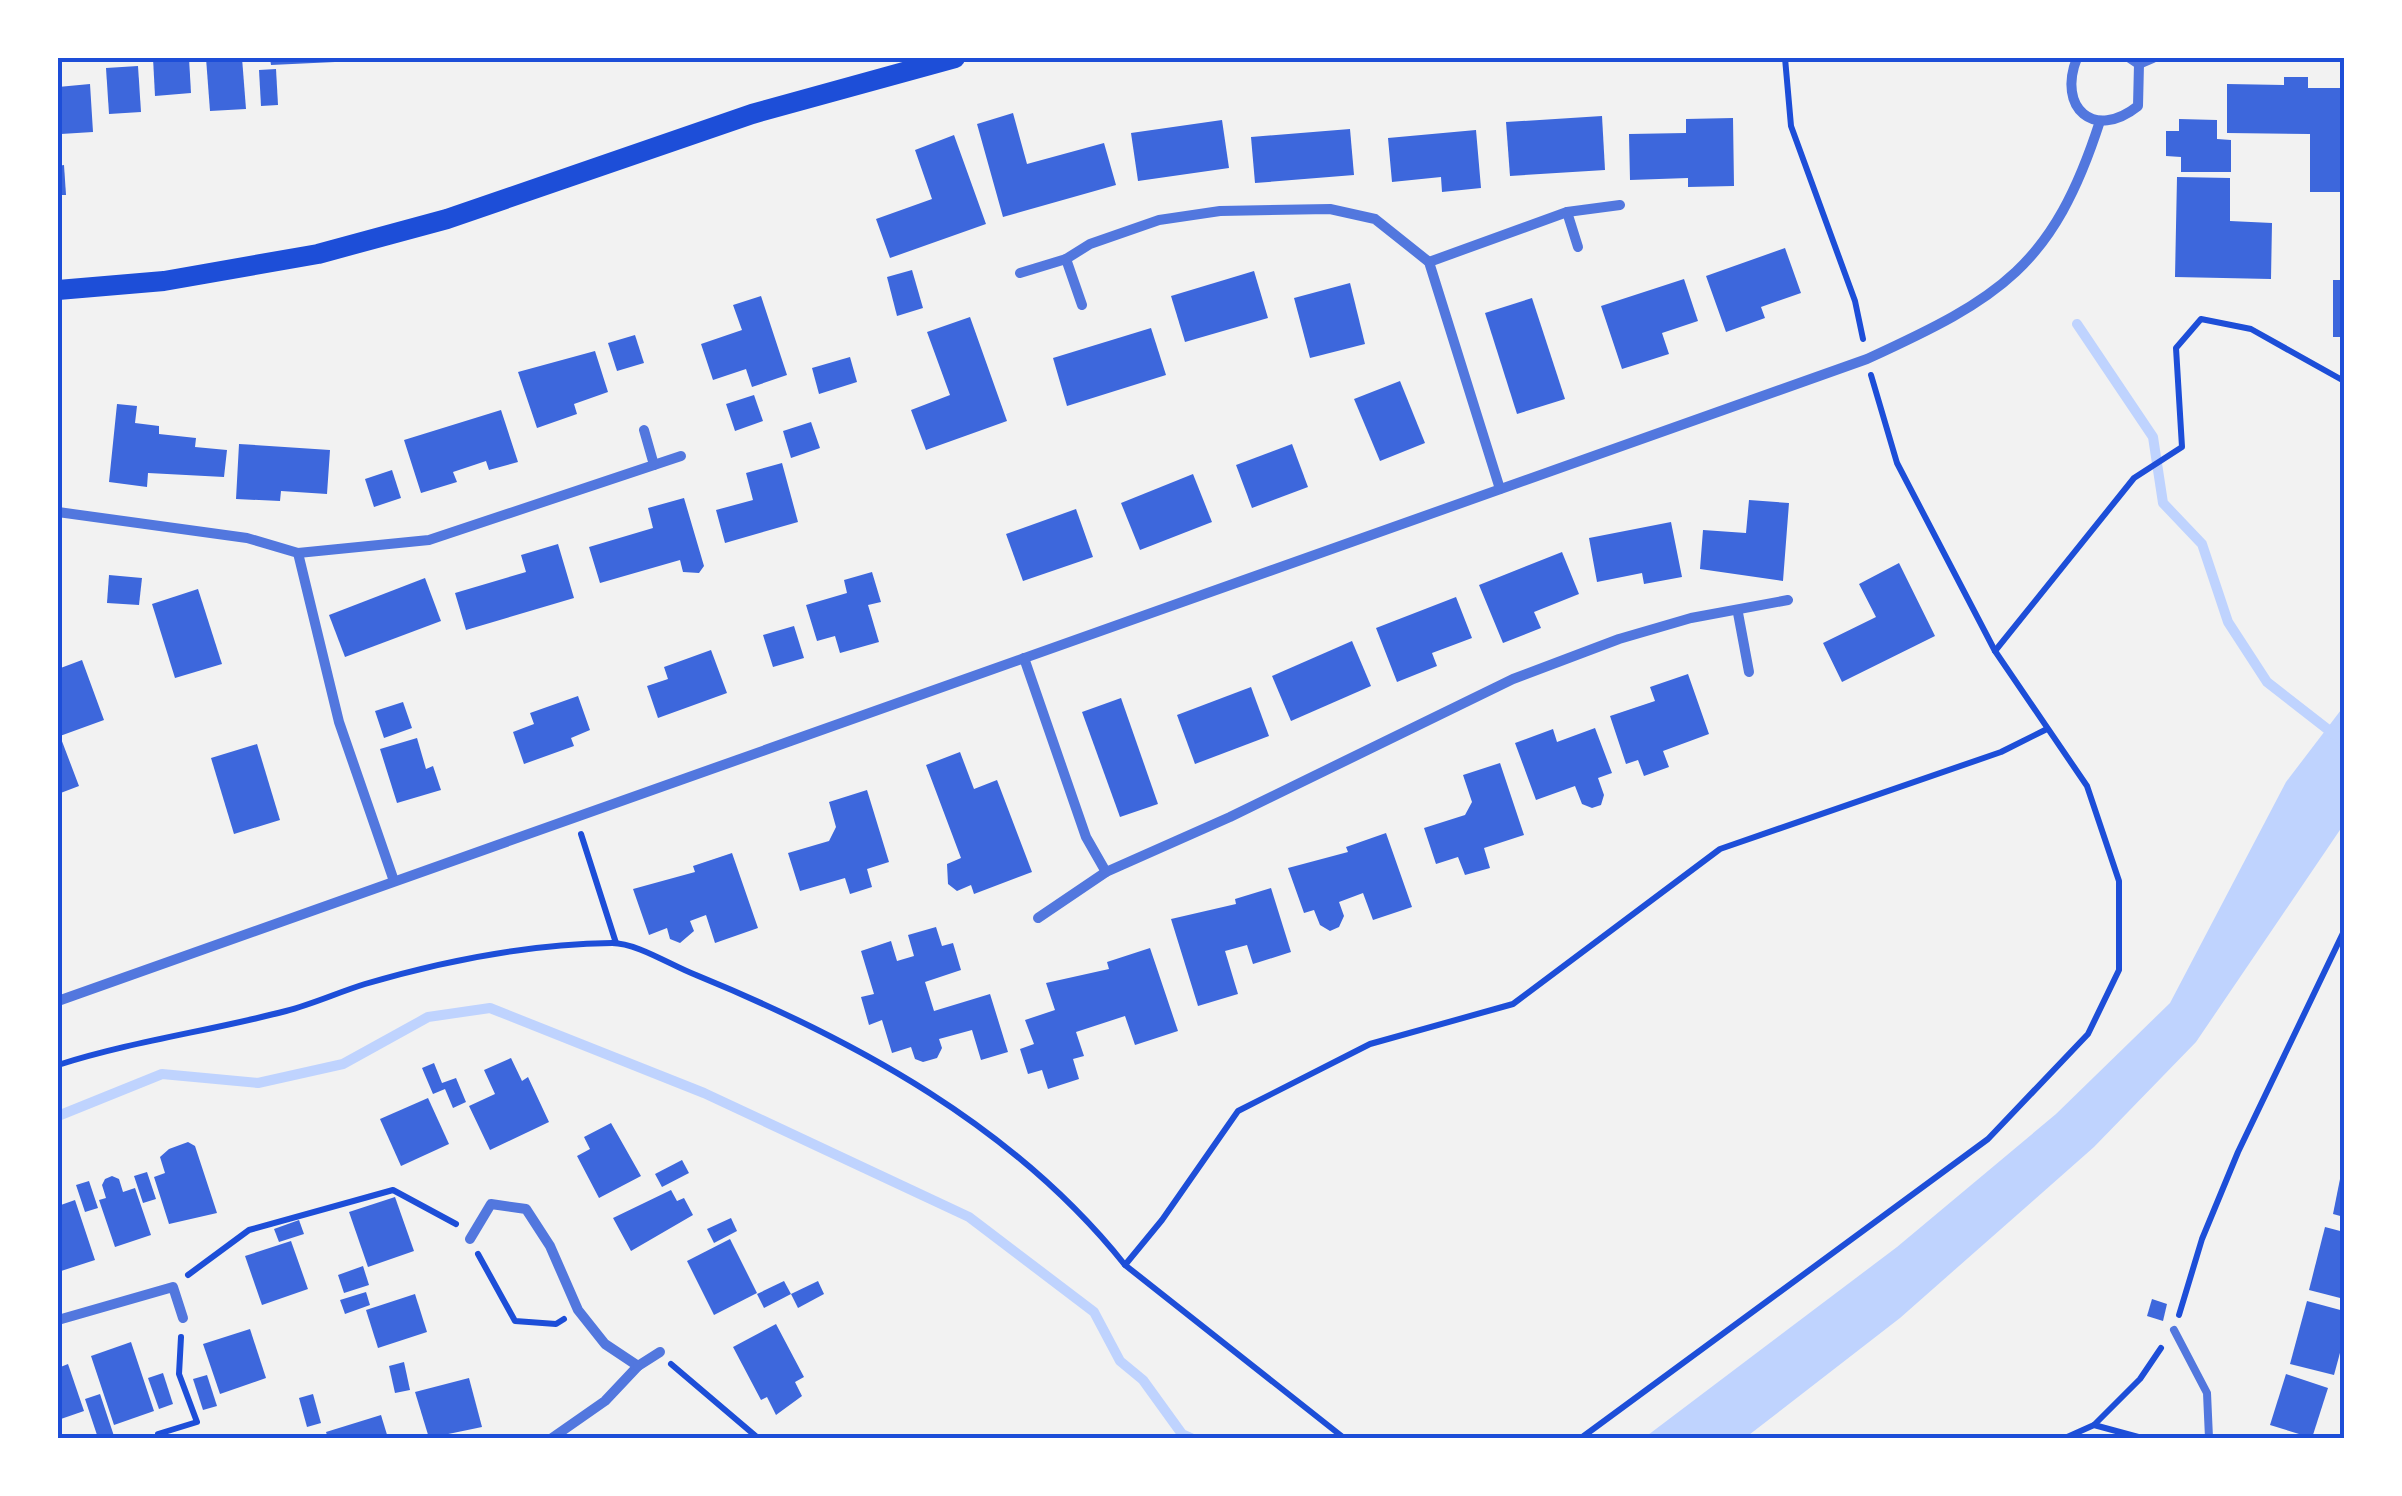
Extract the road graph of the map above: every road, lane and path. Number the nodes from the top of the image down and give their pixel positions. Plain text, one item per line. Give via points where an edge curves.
1 (955, 58) edge
2 (1786, 58) edge
3 (2078, 58) edge
4 (2154, 58) edge
5 (2134, 61) edge
6 (2100, 121) junction
7 (1620, 204) dead end
8 (1568, 212) junction
9 (1578, 247) dead end
10 (1066, 260) junction
11 (1429, 262) junction
12 (1020, 273) dead end
13 (58, 290) edge
14 (1082, 305) dead end
15 (1867, 359) junction
16 (2344, 381) edge
17 (644, 430) dead end
18 (681, 456) dead end
19 (654, 464) junction
20 (1500, 489) junction
21 (58, 512) edge
22 (298, 553) junction
23 (1788, 600) dead end
24 (1738, 613) junction
25 (1995, 650) junction
26 (1024, 658) junction
27 (1749, 672) dead end
28 (2047, 729) junction
29 (576, 816) junction
30 (1106, 872) junction
31 (394, 880) junction
32 (1038, 918) dead end
33 (2344, 932) edge
34 (616, 942) junction
35 (58, 1000) edge
36 (58, 1065) edge
37 (470, 1240) junction
38 (1125, 1264) junction
39 (172, 1287) junction
40 (578, 1310) junction
41 (183, 1318) joint
42 (58, 1320) edge
43 (2174, 1330) junction
44 (660, 1352) joint
45 (638, 1366) junction
46 (2094, 1425) junction
47 (160, 1438) edge
48 (552, 1438) edge
49 (758, 1438) edge
50 (1344, 1438) edge
51 (1582, 1438) edge
52 (2065, 1438) edge
53 (2142, 1438) edge
54 (2209, 1438) edge

1 - 13 main road via 752,114 447,219 318,254 164,281
2 - 15 path via 1791,126 1855,301
3 - 6 street via 2070,94 2080,113
4 - 5 street
5 - 6 street via 2138,106 2120,120
6 - 15 street via 2069,205 2016,274 1956,318
7 - 8 street
8 - 9 street
8 - 11 street
10 - 11 street via 1090,244 1159,220 1282,207 1375,219
10 - 12 street
10 - 14 street
11 - 20 street
15 - 20 street
15 - 25 path via 1897,464
16 - 25 path via 2250,328 2201,319 2176,348 2182,447 2134,478
17 - 19 street
18 - 19 street
19 - 22 street via 429,540
20 - 26 street
21 - 22 street via 247,538
22 - 31 street via 339,722
23 - 24 street
24 - 27 street
24 - 30 street via 1691,618 1618,639 1513,679
25 - 28 path
26 - 29 street
26 - 30 street via 1086,836
28 - 38 path via 2000,752 1720,849 1514,1004 1370,1044 1238,1110
28 - 51 path via 2087,786 2119,881 2118,970 2088,1034 1988,1139
29 - 31 street
29 - 34 path
30 - 32 street
31 - 35 street
33 - 43 path via 2238,1152
34 - 36 path via 481,957
34 - 38 path via 872,1058 979,1123
37 - 39 path via 450,1218 393,1190 248,1230
37 - 40 path via 515,1321 556,1324
37 - 40 street via 491,1204 526,1209
38 - 50 path
39 - 41 street
39 - 42 street
40 - 45 street via 605,1344
41 - 47 path via 178,1374 197,1422
43 - 46 path via 2140,1379
43 - 54 lane via 2207,1393
44 - 45 street
44 - 49 path via 690,1385
45 - 48 street via 605,1401
46 - 52 path
46 - 53 path

